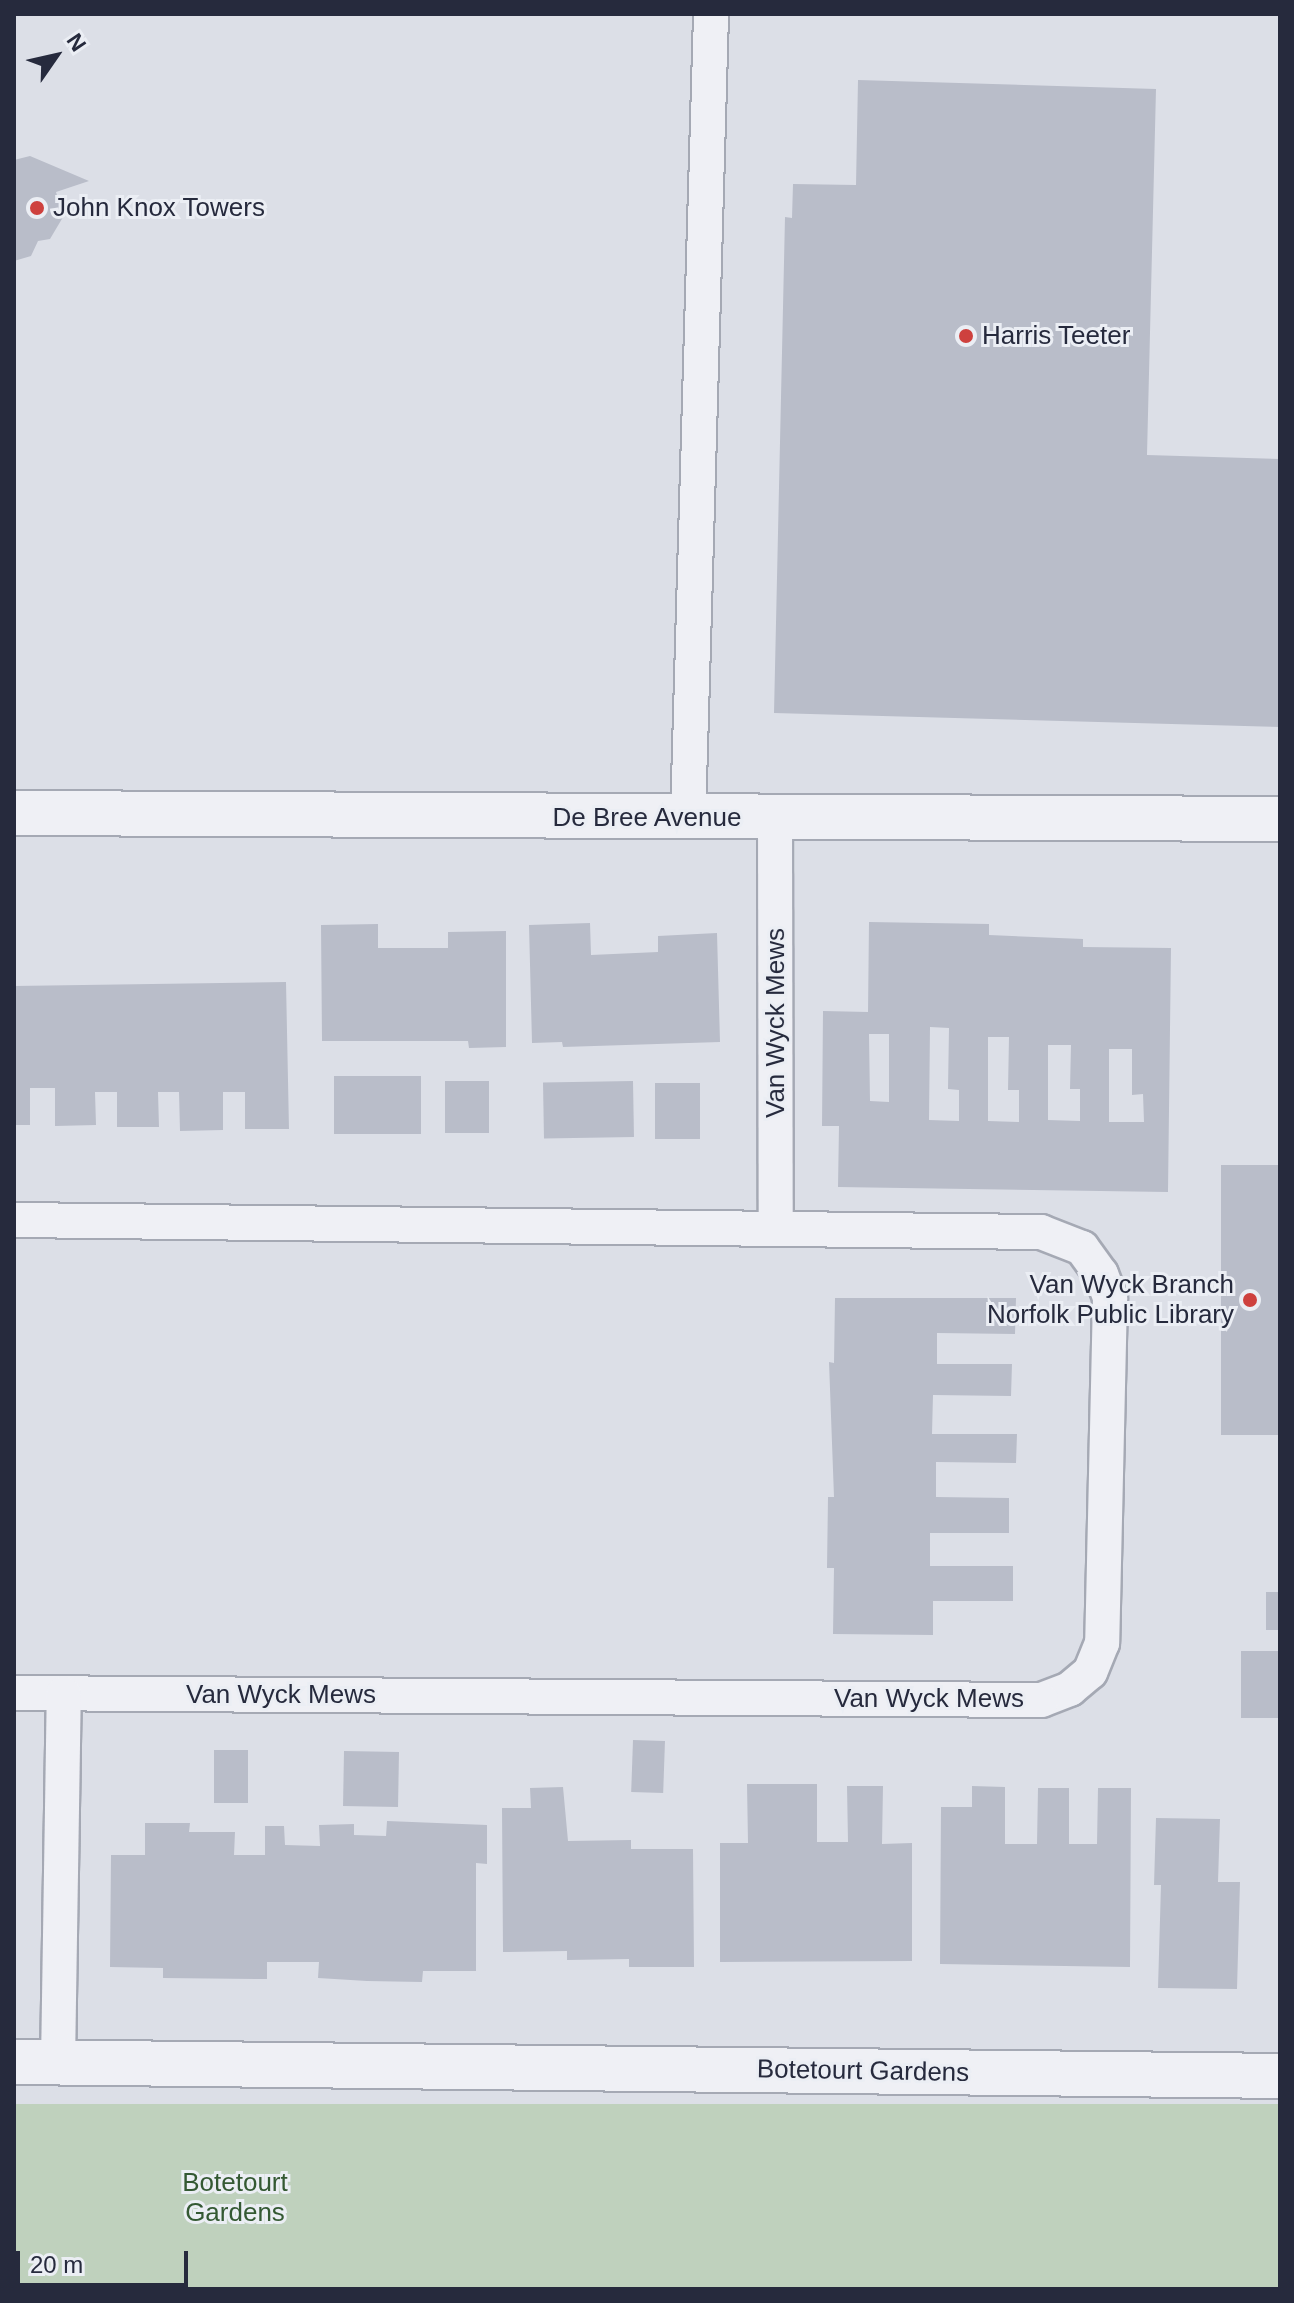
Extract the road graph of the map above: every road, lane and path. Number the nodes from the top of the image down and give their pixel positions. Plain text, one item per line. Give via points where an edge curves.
1 (711, 14) edge
2 (14, 813) edge
3 (688, 818) junction
4 (775, 818) junction
5 (1280, 819) edge
6 (14, 1220) edge
7 (776, 1228) junction
8 (14, 1693) edge
9 (64, 1694) junction
10 (14, 2062) edge
11 (58, 2063) junction
12 (1280, 2076) edge

1 - 3 lane
2 - 3 street, De Bree Avenue
3 - 4 street, De Bree Avenue
4 - 5 street, De Bree Avenue
4 - 7 lane, Van Wyck Mews
6 - 7 lane, Van Wyck Mews
7 - 9 lane, Van Wyck Mews via 1041,1232 1082,1248 1101,1274 1110,1298 1102,1643 1090,1672 1070,1689 1041,1700
8 - 9 lane, Van Wyck Mews
9 - 11 lane
10 - 11 street, Botetourt Gardens
11 - 12 street, Botetourt Gardens

